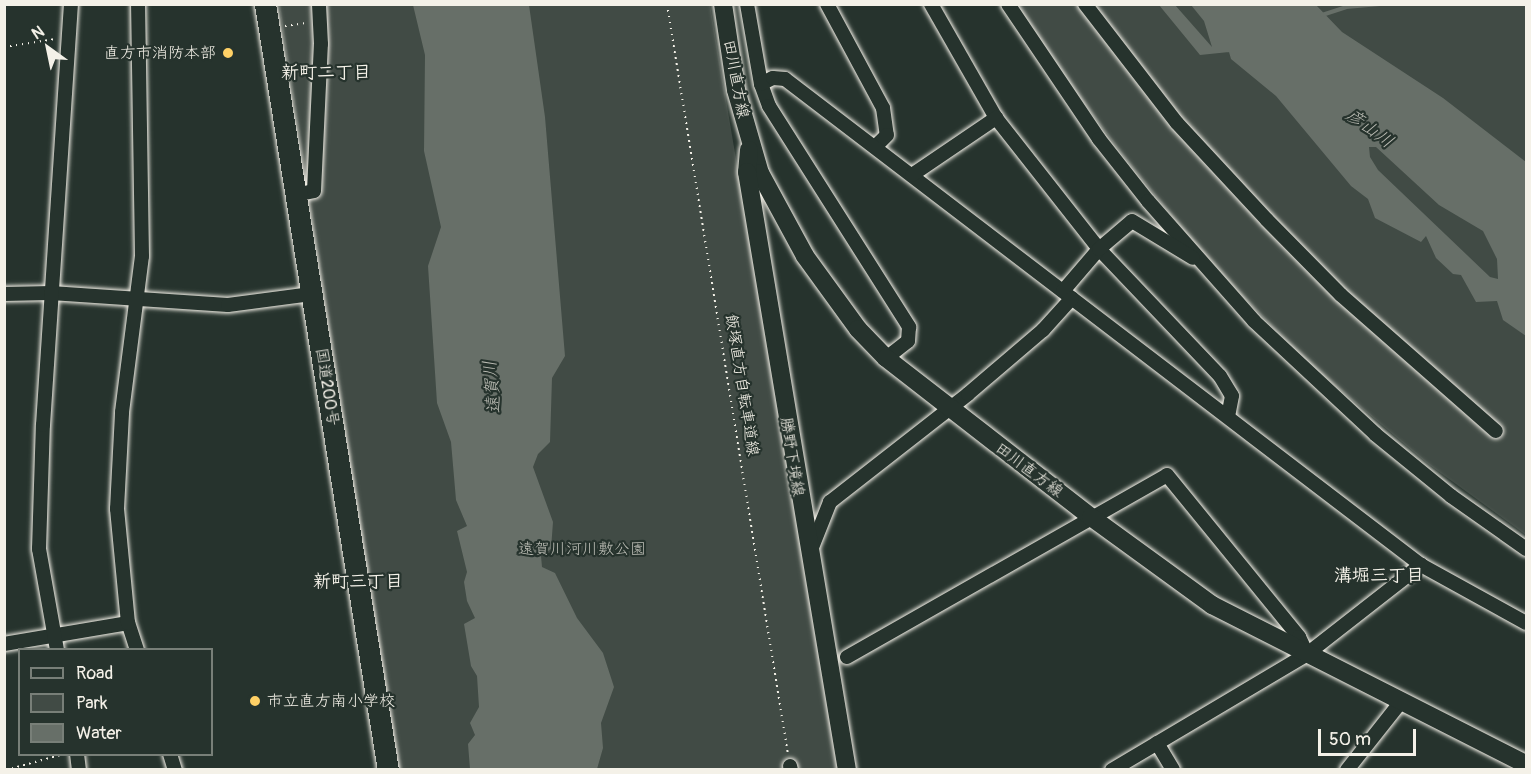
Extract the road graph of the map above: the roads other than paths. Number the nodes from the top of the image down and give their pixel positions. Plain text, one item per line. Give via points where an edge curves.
1 (71, 4) edge
2 (138, 4) edge
3 (265, 4) edge
4 (319, 4) edge
5 (723, 4) edge
6 (747, 4) edge
7 (827, 4) edge
8 (931, 4) edge
9 (1008, 4) edge
10 (1085, 4) edge
11 (761, 84) junction
12 (996, 118) junction
13 (750, 143) junction
14 (875, 147) junction
15 (912, 175) junction
16 (295, 195) junction
17 (1099, 249) junction
18 (1201, 262) junction
19 (51, 293) junction
20 (4, 294) edge
21 (311, 294) junction
22 (1068, 294) junction
23 (138, 298) junction
24 (886, 358) junction
25 (947, 408) junction
26 (1228, 416) junction
27 (1496, 431) dead end
28 (1091, 517) junction
29 (1527, 549) edge
30 (808, 558) junction
31 (1421, 565) junction
32 (129, 623) junction
33 (1527, 623) edge
34 (56, 643) edge
35 (4, 644) edge
36 (136, 648) edge
37 (1307, 654) junction
38 (847, 657) dead end
39 (1400, 703) junction
40 (1157, 743) junction
41 (1527, 764) edge
42 (388, 770) edge
43 (847, 770) edge
44 (1112, 770) edge
45 (1173, 770) edge
46 (1347, 770) edge

1 - 19 street
2 - 23 street via 142,256
3 - 16 highway, 国道200号
4 - 16 street via 321,44 314,191
5 - 13 main road, 田川直方線
6 - 11 street
7 - 14 street via 883,108 886,135
8 - 12 street
9 - 18 street via 1099,139
10 - 27 street via 1177,123 1267,220 1341,295
11 - 14 street via 773,78 785,79
11 - 24 street via 769,106 909,327 908,340
12 - 15 street
12 - 17 street
13 - 24 main road, 田川直方線 via 772,198 804,256 858,328
13 - 30 main road, 勝野下境線 via 747,172
14 - 15 street
15 - 22 street
16 - 21 highway, 国道200号
17 - 18 street via 1132,221
17 - 22 street
17 - 26 street via 1220,376 1232,396
18 - 29 street via 1321,386 1451,496
19 - 20 street
19 - 23 street
19 - 34 street via 39,549
21 - 23 street via 228,305
21 - 42 highway, 国道200号
22 - 25 street via 1044,330
22 - 26 street
23 - 32 street via 122,412 117,509
24 - 25 main road, 田川直方線
25 - 28 main road, 田川直方線
25 - 30 street via 830,502
26 - 31 street
28 - 37 main road, 田川直方線 via 1212,604
28 - 37 street via 1167,475 1299,637
28 - 38 street
30 - 43 main road, 勝野下境線
31 - 33 street
31 - 37 street
32 - 34 street
32 - 36 street
34 - 35 street
37 - 39 main road, 田川直方線
37 - 40 street
39 - 41 main road, 田川直方線
39 - 46 street
40 - 44 street
40 - 45 street

